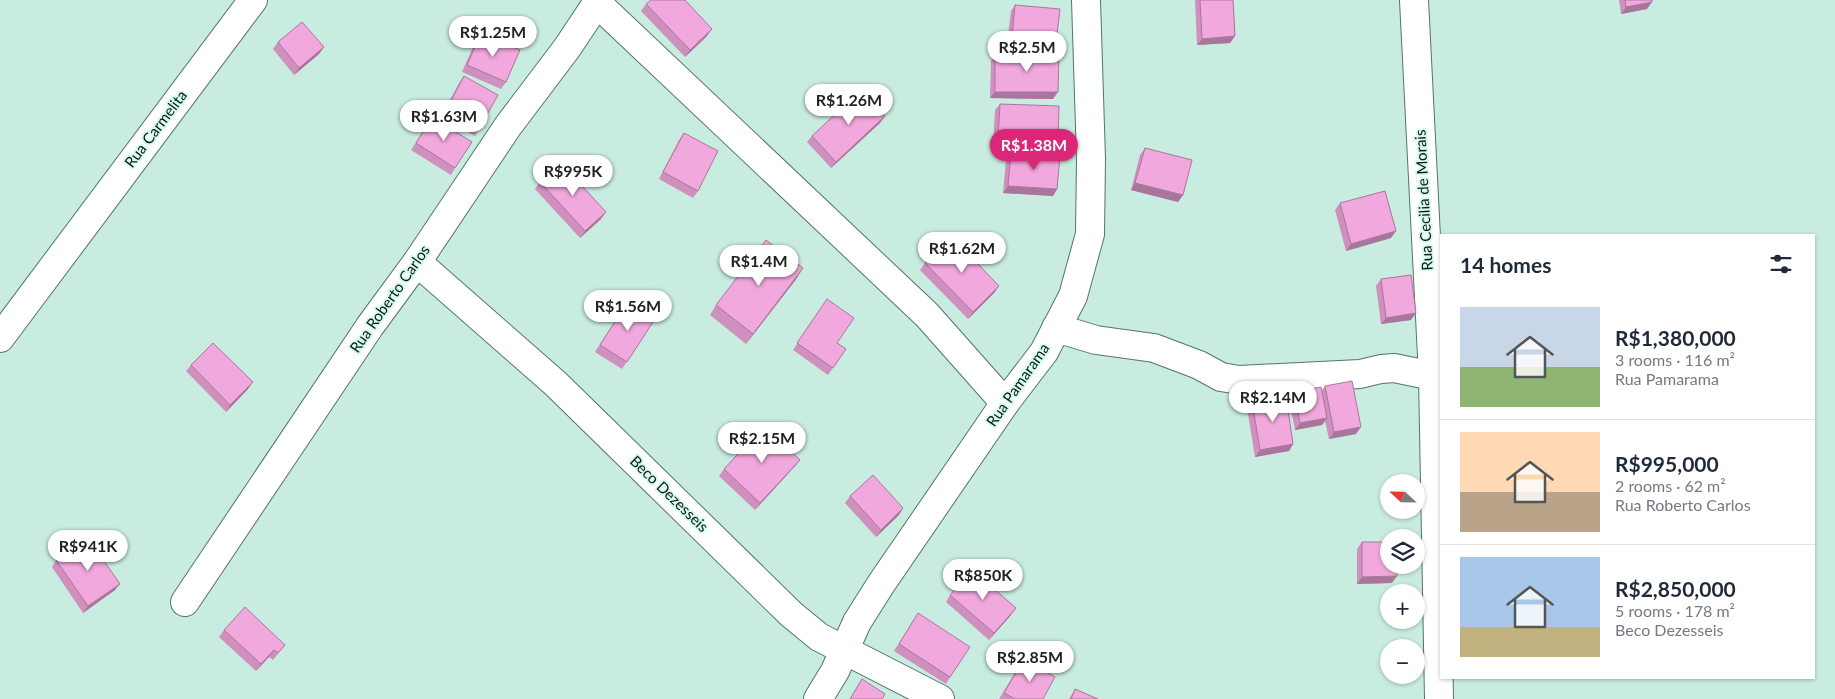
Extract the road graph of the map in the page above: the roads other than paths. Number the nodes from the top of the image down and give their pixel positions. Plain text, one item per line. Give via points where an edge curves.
1 (253, 0) edge
2 (1086, 0) edge
3 (1414, 0) edge
4 (598, 2) edge
5 (417, 262) junction
6 (1056, 328) junction
7 (0, 338) edge
8 (1433, 376) junction
9 (1005, 403) junction
10 (185, 602) dead end
11 (844, 650) junction
12 (818, 699) edge
13 (940, 699) edge
14 (1439, 699) edge

1 - 7 street, Rua Carmelita
2 - 6 street, Rua Pamarama via 1090,234 1073,296
3 - 8 street, Rua Cecilia de Morais
4 - 5 street, Rua Roberto Carlos via 508,126
4 - 9 street via 927,315
5 - 10 street, Rua Roberto Carlos via 370,326
5 - 11 street, Beco Dezesseis via 556,384 791,614 819,637
6 - 8 street via 1096,340 1154,348 1221,377 1239,380 1360,374 1381,368
6 - 9 street, Rua Pamarama via 1044,352
8 - 14 street, Rua Cecilia de Morais
9 - 11 street, Rua Pamarama via 881,584
11 - 12 street, Rua Pamarama
11 - 13 street, Beco Dezesseis

